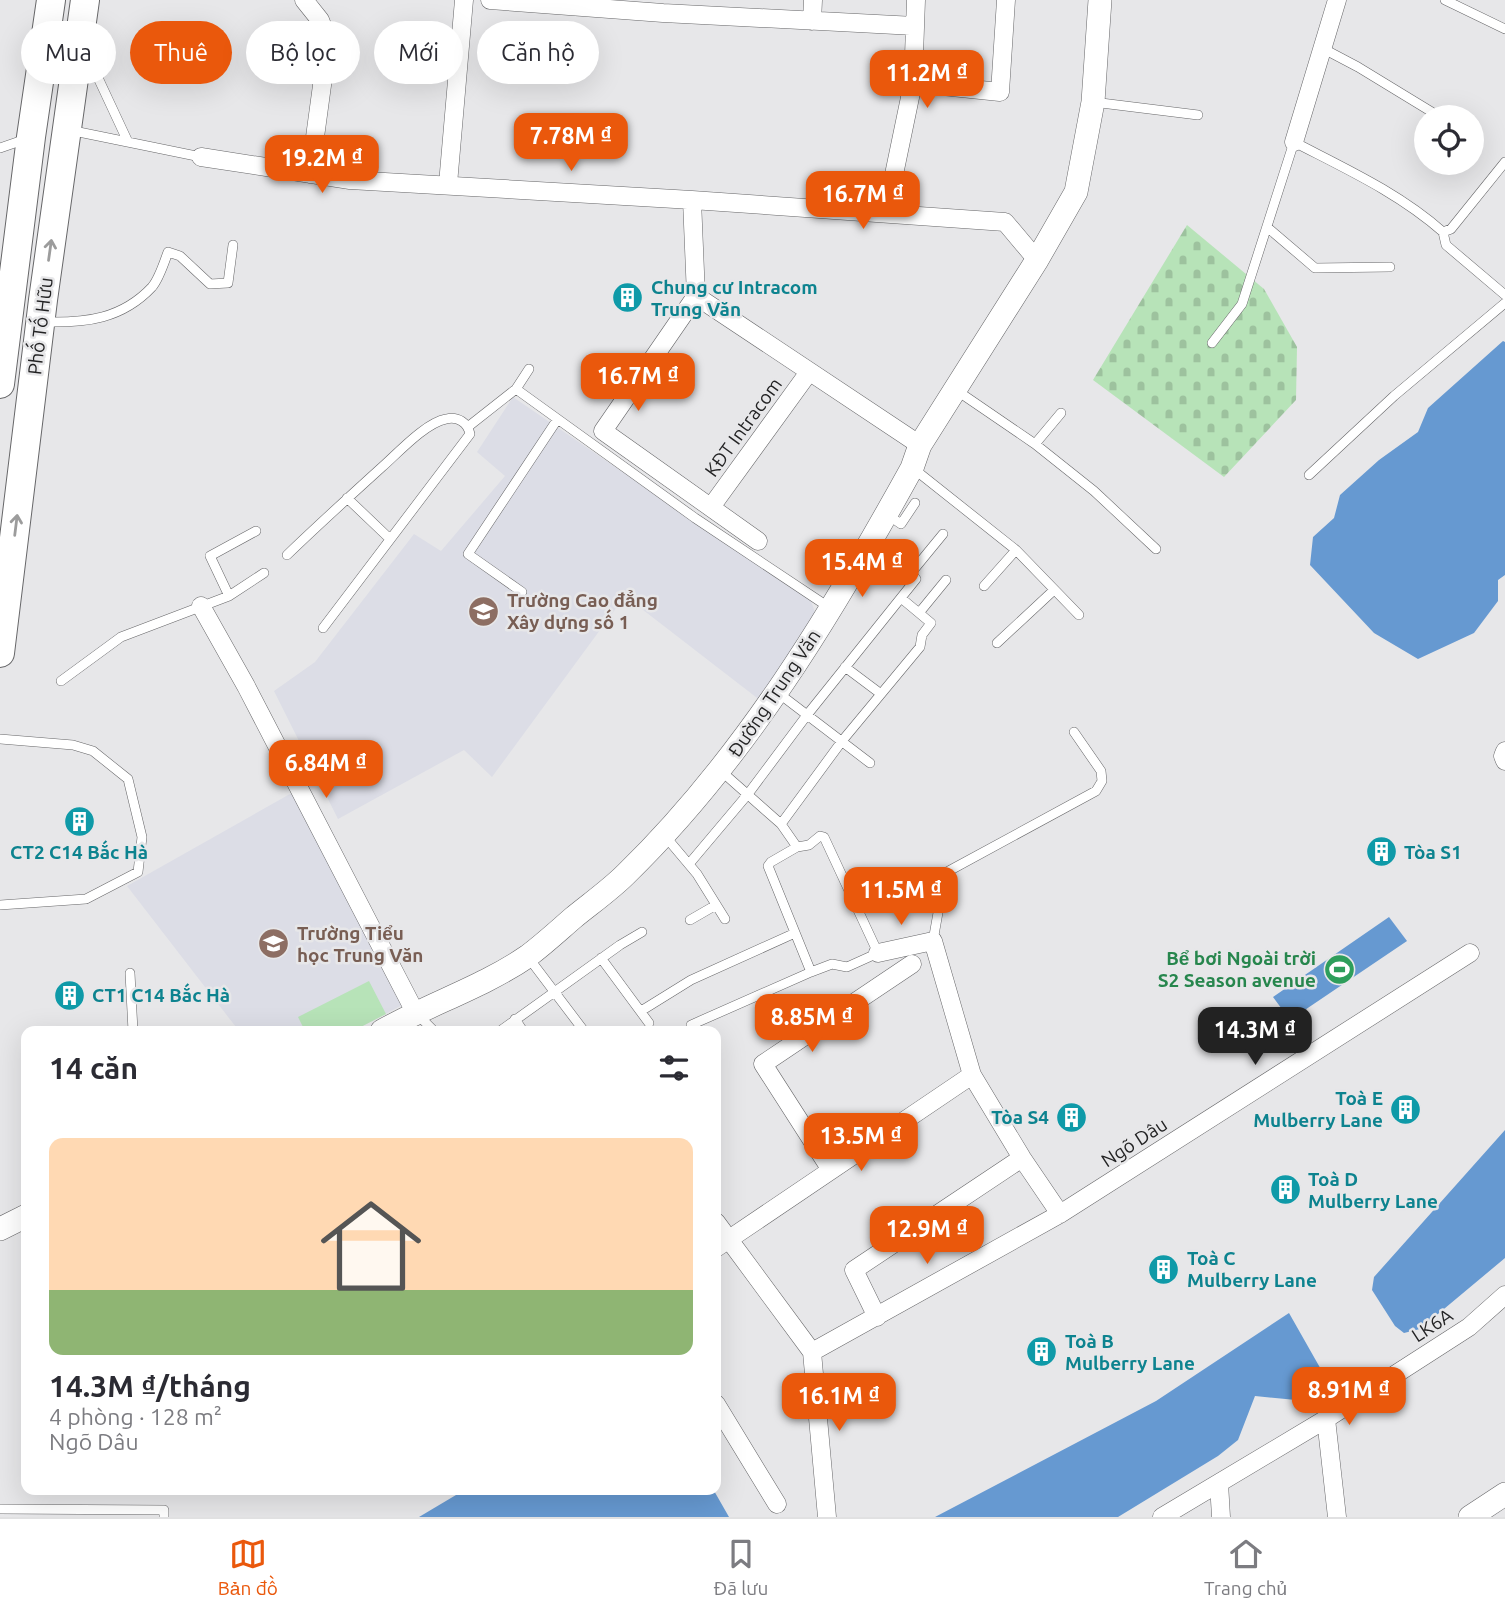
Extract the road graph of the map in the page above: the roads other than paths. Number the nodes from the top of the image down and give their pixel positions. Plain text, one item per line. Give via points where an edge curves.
1 (51, 0) edge
2 (85, 0) edge
3 (304, 0) edge
4 (464, 0) edge
5 (490, 0) edge
6 (813, 0) edge
7 (916, 0) edge
8 (1006, 0) edge
9 (1100, 0) edge
10 (1337, 0) edge
11 (1445, 0) edge
12 (716, 7) edge
13 (82, 21) edge
14 (812, 21) junction
15 (915, 26) junction
16 (1505, 29) edge
17 (1322, 48) junction
18 (913, 83) junction
19 (74, 84) edge
20 (101, 84) edge
21 (1093, 102) junction
22 (1420, 105) edge
23 (1198, 115) dead end
24 (67, 130) junction
25 (31, 137) junction
26 (128, 142) junction
27 (1294, 142) junction
28 (0, 148) edge
29 (201, 157) joint
30 (1505, 162) edge
31 (310, 174) junction
32 (448, 184) junction
33 (692, 200) junction
34 (886, 213) junction
35 (1267, 228) junction
36 (1443, 232) junction
37 (233, 245) dead end
38 (1037, 260) junction
39 (1390, 267) dead end
40 (1505, 295) edge
41 (696, 296) junction
42 (1505, 303) edge
43 (40, 322) junction
44 (1212, 343) dead end
45 (529, 369) dead end
46 (809, 372) junction
47 (0, 384) edge
48 (516, 389) junction
49 (955, 389) junction
50 (1061, 413) dead end
51 (557, 420) junction
52 (468, 426) junction
53 (1035, 444) junction
54 (920, 445) junction
55 (912, 468) junction
56 (1310, 475) dead end
57 (347, 498) junction
58 (915, 503) dead end
59 (711, 507) junction
60 (887, 514) junction
61 (256, 531) dead end
62 (943, 534) dead end
63 (390, 539) junction
64 (758, 541) dead end
65 (1156, 549) dead end
66 (1016, 550) junction
67 (287, 555) dead end
68 (264, 573) dead end
69 (946, 580) dead end
70 (984, 586) dead end
71 (1054, 590) junction
72 (4, 592) edge
73 (522, 592) dead end
74 (229, 596) junction
75 (901, 598) junction
76 (201, 606) junction
77 (831, 609) junction
78 (919, 613) junction
79 (1079, 615) dead end
80 (323, 628) dead end
81 (997, 643) dead end
82 (0, 653) edge
83 (845, 667) junction
84 (61, 681) dead end
85 (775, 691) junction
86 (881, 694) junction
87 (807, 715) junction
88 (1074, 732) dead end
89 (0, 739) edge
90 (842, 741) junction
91 (1505, 751) edge
92 (1505, 761) edge
93 (870, 763) dead end
94 (720, 769) junction
95 (748, 794) junction
96 (780, 824) junction
97 (664, 835) junction
98 (797, 847) junction
99 (689, 864) junction
100 (0, 905) edge
101 (716, 905) junction
102 (725, 919) dead end
103 (690, 920) dead end
104 (642, 932) dead end
105 (795, 933) junction
106 (933, 941) junction
107 (878, 953) junction
108 (1470, 953) dead end
109 (527, 956) junction
110 (601, 958) junction
111 (912, 964) dead end
112 (811, 972) junction
113 (130, 973) dead end
114 (554, 991) junction
115 (641, 1011) junction
116 (415, 1012) junction
117 (515, 1019) junction
118 (649, 1023) dead end
119 (691, 1025) dead end
120 (133, 1026) edge
121 (391, 1026) edge
122 (429, 1026) edge
123 (506, 1026) edge
124 (520, 1026) edge
125 (580, 1026) edge
126 (972, 1075) junction
127 (1022, 1158) junction
128 (831, 1170) junction
129 (1060, 1214) junction
130 (21, 1218) edge
131 (0, 1229) edge
132 (722, 1244) edge
133 (1505, 1295) edge
134 (877, 1317) junction
135 (812, 1352) junction
136 (721, 1412) edge
137 (1326, 1419) junction
138 (1219, 1483) junction
139 (1505, 1494) edge
140 (777, 1504) dead end
141 (0, 1509) edge
142 (164, 1517) edge
143 (827, 1517) edge
144 (1162, 1517) edge
145 (1221, 1517) edge
146 (1337, 1517) edge
147 (1470, 1517) edge

1 - 25 main road, Phố Tố Hữu
2 - 13 main road, Phố Tố Hữu
3 - 31 street via 320,20 328,41
4 - 32 street
5 - 12 street via 663,13
6 - 14 street
7 - 15 street
8 - 18 street via 1000,92
9 - 21 street, Đường Trung Văn
10 - 17 street
11 - 16 lane
12 - 14 street
14 - 15 street
15 - 18 street
17 - 22 lane
17 - 27 street
18 - 34 street
19 - 24 main road, Phố Tố Hữu
20 - 26 lane
21 - 23 lane
21 - 38 street, Đường Trung Văn via 1076,191
24 - 26 lane
43 -> 24 main road, Phố Tố Hữu
25 - 28 lane
25 - 47 main road, Phố Tố Hữu
26 - 29 lane
27 - 35 lane
27 - 36 lane via 1371,181
29 - 31 street
30 - 36 lane via 1451,229
31 - 32 street
32 - 33 street
33 - 34 street
33 - 41 street
34 - 38 street via 1005,222
35 - 39 lane via 1315,268
35 - 44 lane via 1242,304
36 - 40 lane via 1446,245
37 - 43 lane via 228,283 210,284 180,256 168,252 153,286 128,307 80,323
38 - 49 street, Đường Trung Văn
41 - 46 street, KĐT Intracom
41 - 59 street, KĐT Intracom via 603,431
42 - 56 lane via 1394,396
72 -> 43 main road, Phố Tố Hữu
45 - 48 lane
46 - 54 street, KĐT Intracom
46 - 59 street, KĐT Intracom
48 - 51 lane
48 - 52 lane
49 - 53 lane
49 - 54 street, Đường Trung Văn
50 - 53 lane
51 - 73 lane via 468,554
51 - 77 lane
52 - 57 lane via 447,418 431,426
52 - 63 lane via 470,434
53 - 65 lane
54 - 55 street, Đường Trung Văn
55 - 60 street, Đường Trung Văn
55 - 66 lane
57 - 63 lane
57 - 67 lane
58 - 60 lane via 901,524
59 - 64 street, KĐT Intracom
60 - 77 street, Đường Trung Văn
61 - 74 lane via 210,555
62 - 75 lane via 911,573 916,579
63 - 80 lane
66 - 70 lane
66 - 71 lane
68 - 74 lane
69 - 78 lane
71 - 79 lane
71 - 81 lane
72 - 82 main road, Phố Tố Hữu
74 - 76 lane
75 - 78 lane
75 - 83 lane
76 - 84 lane via 121,637
76 - 116 street
77 - 85 street, Đường Trung Văn
78 - 86 lane via 932,623 922,635 920,647
83 - 86 lane
83 - 87 lane
85 - 87 lane
85 - 94 street, Đường Trung Văn
86 - 90 lane
87 - 90 lane
87 - 95 lane
88 - 106 lane via 1101,771 1096,791 945,873
89 - 100 lane via 74,745 93,751 128,779 142,837 138,873 86,900
90 - 93 lane
90 - 96 lane
91 - 92 street
94 - 95 lane
94 - 97 street, Đường Trung Văn
95 - 96 lane
95 - 99 lane
96 - 98 lane
97 - 99 lane
97 - 109 street, Đường Trung Văn via 624,876
98 - 105 lane via 768,866
98 - 107 lane via 821,836 825,839
99 - 101 lane
101 - 102 lane
101 - 103 lane
104 - 110 lane
105 - 112 lane
105 - 115 lane via 691,980
106 - 107 street
106 - 126 street
107 - 112 lane via 847,967 832,964
108 - 129 street, Ngõ Dâu
109 - 114 lane
109 - 116 street, Đường Trung Văn
110 - 114 lane
110 - 115 lane
111 - 128 street via 763,1063
112 - 119 lane
113 - 120 lane
114 - 117 lane
114 - 125 lane
115 - 118 lane
116 - 121 street, Đường Trung Văn
116 - 122 lane
117 - 123 lane
117 - 124 lane
126 - 127 street
126 - 128 street
127 - 129 street
127 - 134 street via 854,1270
128 - 132 street
129 - 134 street, Ngõ Dâu
130 - 131 street
132 - 135 street
133 - 137 street, LK6A via 1469,1327
134 - 135 street, Ngõ Dâu
135 - 143 street
136 - 140 street
137 - 138 street, LK6A
137 - 146 street
138 - 144 street, LK6A
138 - 145 street
139 - 147 street
141 - 142 lane via 164,1510

